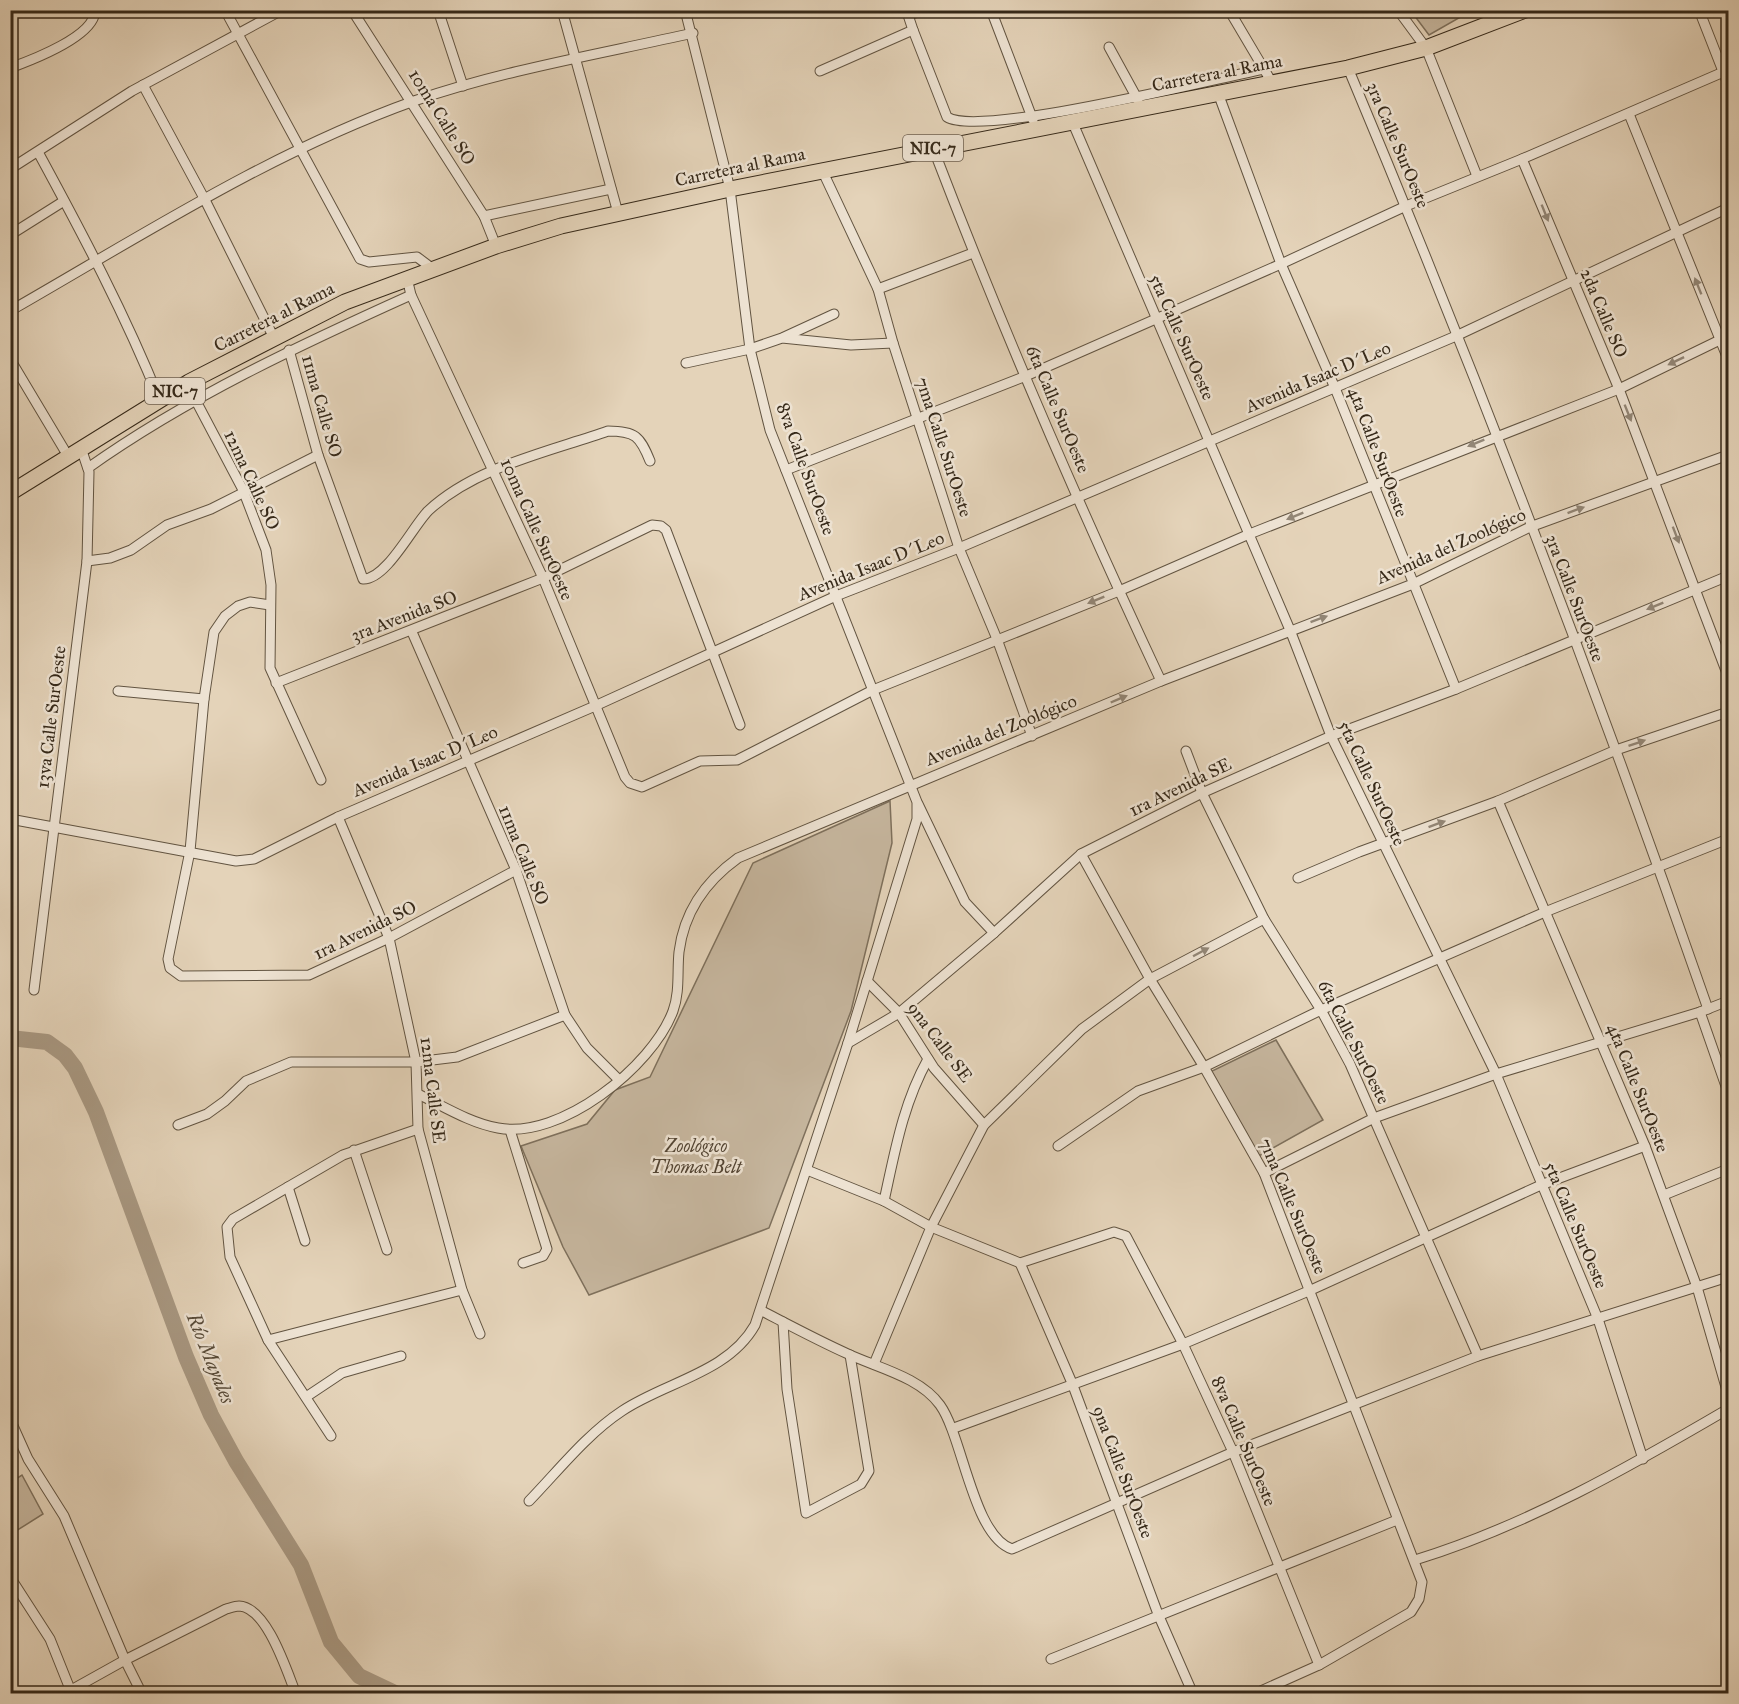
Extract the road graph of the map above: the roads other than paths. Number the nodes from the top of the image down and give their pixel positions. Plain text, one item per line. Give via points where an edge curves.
1 (95, 10) edge
2 (225, 10) edge
3 (282, 10) edge
4 (352, 10) edge
5 (438, 10) edge
6 (562, 10) edge
7 (685, 10) edge
8 (925, 10) edge
9 (992, 10) edge
10 (1229, 10) edge
11 (1398, 10) edge
12 (1525, 10) edge
13 (1699, 10) edge
14 (908, 13) edge
15 (913, 30) junction
16 (237, 33) junction
17 (693, 33) junction
18 (1109, 47) dead end
19 (1426, 48) junction
20 (578, 58) junction
21 (10, 68) edge
22 (1348, 68) junction
23 (820, 71) dead end
24 (1726, 71) edge
25 (1268, 75) junction
26 (1728, 84) edge
27 (143, 85) junction
28 (463, 86) junction
29 (1218, 93) junction
30 (1139, 101) junction
31 (413, 102) junction
32 (1629, 114) junction
33 (1072, 121) junction
34 (1034, 123) junction
35 (933, 148) junction
36 (299, 150) junction
37 (38, 152) junction
38 (1522, 159) junction
39 (10, 169) edge
40 (822, 170) junction
41 (1477, 176) junction
42 (611, 189) junction
43 (730, 189) junction
44 (205, 200) junction
45 (64, 201) junction
46 (1406, 206) junction
47 (1728, 208) edge
48 (618, 213) junction
49 (484, 216) junction
50 (1676, 232) junction
51 (10, 235) edge
52 (496, 246) junction
53 (973, 253) junction
54 (97, 261) junction
55 (1281, 264) junction
56 (433, 269) junction
57 (407, 278) junction
58 (1572, 280) junction
59 (878, 289) junction
60 (411, 295) junction
61 (10, 311) edge
62 (834, 314) dead end
63 (1156, 320) junction
64 (1456, 336) junction
65 (274, 338) junction
66 (782, 338) junction
67 (1724, 338) edge
68 (893, 343) junction
69 (750, 349) junction
70 (289, 350) junction
71 (10, 359) edge
72 (1728, 359) edge
73 (686, 363) dead end
74 (1026, 376) junction
75 (1335, 388) junction
76 (1619, 389) junction
77 (160, 400) junction
78 (196, 401) junction
79 (918, 420) junction
80 (1495, 435) junction
81 (1210, 441) junction
82 (74, 452) junction
83 (1728, 455) edge
84 (318, 456) junction
85 (650, 461) dead end
86 (88, 468) junction
87 (786, 470) junction
88 (493, 471) junction
89 (1655, 481) junction
90 (1372, 486) junction
91 (243, 490) junction
92 (10, 493) edge
93 (1078, 497) junction
94 (1530, 527) junction
95 (1247, 535) junction
96 (959, 548) junction
97 (87, 561) junction
98 (1728, 576) edge
99 (543, 578) junction
100 (1413, 584) junction
101 (1696, 590) junction
102 (1119, 591) junction
103 (836, 596) junction
104 (270, 605) junction
105 (1290, 630) junction
106 (412, 632) junction
107 (997, 639) junction
108 (1574, 639) junction
109 (714, 652) junction
110 (1728, 676) edge
111 (1161, 681) junction
112 (276, 683) junction
113 (1456, 689) junction
114 (873, 690) junction
115 (118, 691) dead end
116 (204, 699) junction
117 (595, 706) junction
118 (1728, 712) edge
119 (740, 725) dead end
120 (1032, 736) junction
121 (1331, 736) junction
122 (1616, 750) junction
123 (1186, 751) dead end
124 (467, 762) junction
125 (321, 780) dead end
126 (909, 785) junction
127 (1202, 793) junction
128 (917, 801) junction
129 (1498, 801) junction
130 (338, 817) junction
131 (10, 819) edge
132 (54, 826) junction
133 (1728, 839) edge
134 (1382, 844) junction
135 (190, 851) junction
136 (1081, 854) junction
137 (1658, 865) junction
138 (516, 870) junction
139 (1298, 878) dead end
140 (1545, 912) junction
141 (1264, 919) junction
142 (994, 933) junction
143 (389, 938) junction
144 (1440, 957) junction
145 (1150, 979) junction
146 (867, 981) junction
147 (34, 990) dead end
148 (1728, 1000) edge
149 (1321, 1010) junction
150 (1704, 1011) junction
151 (899, 1013) junction
152 (565, 1015) junction
153 (1603, 1042) junction
154 (848, 1043) junction
155 (928, 1059) junction
156 (416, 1062) junction
157 (1204, 1067) junction
158 (1496, 1074) junction
159 (619, 1080) junction
160 (1728, 1092) edge
161 (418, 1094) junction
162 (1374, 1118) junction
163 (178, 1125) dead end
164 (984, 1125) junction
165 (418, 1129) junction
166 (510, 1130) junction
167 (1058, 1146) dead end
168 (1645, 1146) junction
169 (354, 1150) junction
170 (1728, 1169) edge
171 (807, 1170) junction
172 (1264, 1173) junction
173 (1541, 1185) junction
174 (288, 1187) junction
175 (1664, 1195) junction
176 (884, 1201) junction
177 (931, 1227) junction
178 (1428, 1238) junction
179 (305, 1241) dead end
180 (387, 1250) dead end
181 (523, 1263) dead end
182 (1020, 1263) junction
183 (1728, 1277) edge
184 (1697, 1287) junction
185 (462, 1290) junction
186 (1311, 1290) junction
187 (762, 1311) junction
188 (1598, 1319) junction
189 (783, 1322) junction
190 (480, 1334) dead end
191 (268, 1340) junction
192 (1183, 1344) junction
193 (850, 1355) junction
194 (401, 1356) dead end
195 (1478, 1356) junction
196 (874, 1364) junction
197 (1072, 1383) junction
198 (1728, 1394) edge
199 (306, 1397) junction
200 (1354, 1403) junction
201 (1728, 1409) edge
202 (10, 1419) edge
203 (954, 1428) junction
204 (331, 1436) dead end
205 (1233, 1452) junction
206 (1643, 1459) junction
207 (529, 1501) dead end
208 (1117, 1502) junction
209 (1397, 1520) junction
210 (1415, 1560) junction
211 (1279, 1566) junction
212 (10, 1577) edge
213 (1158, 1614) junction
214 (1051, 1659) dead end
215 (125, 1660) junction
216 (1319, 1665) junction
217 (69, 1692) edge
218 (142, 1694) edge
219 (296, 1694) edge
220 (1193, 1694) edge
221 (1254, 1694) edge

1 - 21 street via 90,27 77,37
2 - 16 street
3 - 16 street
4 - 31 street, 10ma Calle SO
5 - 28 street
6 - 20 street
7 - 17 street, 8va Calle SurOeste
8 - 14 street
9 - 34 street
10 - 25 street
11 - 19 street
12 - 19 highway, Carretera al Rama / NIC-7
13 - 24 street
14 - 15 street
15 - 23 street
15 - 34 street via 947,117 962,123
16 - 27 street
16 - 36 street
17 - 20 street
17 - 43 street, 8va Calle SurOeste
18 - 30 street
19 - 22 highway, Carretera al Rama / NIC-7
19 - 41 street
20 - 28 street
20 - 42 street
22 - 25 highway, Carretera al Rama / NIC-7
22 - 46 street, 3ra Calle SurOeste
24 - 26 street
24 - 32 street
25 - 29 highway, Carretera al Rama / NIC-7
25 - 30 street
27 - 37 street
27 - 44 street
28 - 31 street
29 - 30 highway, Carretera al Rama / NIC-7
29 - 55 street, 4ta Calle SurOeste
30 - 33 highway, Carretera al Rama / NIC-7
30 - 34 street
31 - 36 street
31 - 49 street, 10ma Calle SO
32 - 38 street
32 - 50 street
33 - 34 highway, Carretera al Rama / NIC-7
33 - 63 street, 5ta Calle SurOeste
34 - 35 highway, Carretera al Rama / NIC-7
35 - 40 highway, Carretera al Rama / NIC-7
35 - 53 street, 6ta Calle SurOeste
36 - 44 street
36 - 56 street via 360,260 417,257
37 - 39 street
37 - 45 street
38 - 41 street
38 -> 58 street, 2da Calle SO
40 - 43 highway, Carretera al Rama / NIC-7
40 - 59 street, 7ma Calle SurOeste
41 - 46 street
42 - 48 street
42 - 49 street
43 - 48 highway, Carretera al Rama / NIC-7
43 - 69 street, 8va Calle SurOeste
44 - 54 street
44 - 65 street
45 - 51 street
45 - 54 street
46 - 55 street
46 - 64 street, 3ra Calle SurOeste
47 - 50 street, Avenida Isaac D´Leo
48 - 52 highway, Carretera al Rama / NIC-7
49 - 52 street, 10ma Calle SO
50 - 58 street, Avenida Isaac D´Leo
67 -> 50 street
52 - 56 highway, Carretera al Rama / NIC-7
53 - 59 street
53 - 74 street, 6ta Calle SurOeste
54 - 61 street
54 - 77 street
55 - 63 street
55 - 75 street, 4ta Calle SurOeste
56 - 57 highway, Carretera al Rama / NIC-7
57 - 60 street, 10ma Calle SurOeste
57 - 65 highway, Carretera al Rama / NIC-7 via 345,302
58 - 64 street, Avenida Isaac D´Leo
58 - 76 street, 2da Calle SO
59 - 68 street, 7ma Calle SurOeste
60 - 70 street
60 - 88 street, 10ma Calle SurOeste
62 - 66 street
63 - 74 street
63 - 81 street, 5ta Calle SurOeste
64 - 75 street, Avenida Isaac D´Leo
64 - 80 street, 3ra Calle SurOeste
65 - 77 highway, Carretera al Rama / NIC-7
66 - 68 street via 851,345
66 - 69 street
67 - 72 street
67 -> 76 street
68 - 79 street, 7ma Calle SurOeste
69 - 73 street
69 - 87 street, 8va Calle SurOeste via 770,430
70 - 78 street
70 - 84 street, 11ma Calle SO
71 - 82 street, 13va Calle SurOeste
74 - 79 street
74 - 93 street, 6ta Calle SurOeste
75 - 81 street, Avenida Isaac D´Leo
75 - 90 street, 4ta Calle SurOeste
76 - 80 street
76 -> 89 street, 2da Calle SO
77 - 82 highway, Carretera al Rama / NIC-7
78 - 86 street via 129,439
78 - 91 street, 12ma Calle SO
79 - 87 street
79 - 96 street, 7ma Calle SurOeste
80 -> 90 street
80 - 94 street, 3ra Calle SurOeste
81 - 93 street, Avenida Isaac D´Leo
81 - 95 street, 5ta Calle SurOeste
82 - 86 street, 13va Calle SurOeste
82 - 92 highway, Carretera al Rama / NIC-7
83 - 89 street, Avenida del Zoológico
84 - 88 street, 11ma Calle SO via 361,578 365,580 402,549 418,523 437,503
84 - 91 street
85 - 88 street via 642,441 634,435 608,431
86 - 97 street, 13va Calle SurOeste
87 - 103 street, 8va Calle SurOeste
88 - 99 street, 10ma Calle SurOeste
94 -> 89 street, Avenida del Zoológico
89 -> 101 street, 2da Calle SO
90 -> 95 street
90 - 100 street, 4ta Calle SurOeste
91 - 97 street via 211,509 167,525 122,554
91 - 104 street, 12ma Calle SO via 270,568
93 - 96 street, Avenida Isaac D´Leo
93 - 102 street, 6ta Calle SurOeste
94 - 100 street, Avenida del Zoológico
94 - 108 street, 3ra Calle SurOeste
95 - 102 street
95 - 105 street, 5ta Calle SurOeste
96 - 103 street, Avenida Isaac D´Leo
96 - 107 street, 7ma Calle SurOeste
97 - 132 street, 13va Calle SurOeste
98 - 101 street, 1ra Avenida SE
99 - 106 street, 3ra Avenida SO
99 - 109 street, 3ra Avenida SO via 652,525 661,525
99 - 117 street, 10ma Calle SurOeste
105 -> 100 street, Avenida del Zoológico
100 - 113 street, 4ta Calle SurOeste
101 -> 108 street, 1ra Avenida SE
101 - 110 street, 2da Calle SO
102 -> 107 street
102 - 111 street, 6ta Calle SurOeste
103 - 109 street, Avenida Isaac D´Leo
103 - 114 street, 8va Calle SurOeste
104 - 112 street, 12ma Calle SO via 270,669
104 - 116 street via 250,602 225,616 214,632
105 - 111 street, Avenida del Zoológico
105 - 121 street, 5ta Calle SurOeste
106 - 112 street, 3ra Avenida SO
106 - 124 street, 11ma Calle SO
107 - 114 street
107 - 120 street, 7ma Calle SurOeste
108 - 113 street, 1ra Avenida SE
108 - 122 street, 3ra Calle SurOeste
109 - 117 street, Avenida Isaac D´Leo
109 - 119 street
120 -> 111 street, Avenida del Zoológico
112 - 125 street, 12ma Calle SO
113 - 121 street, 1ra Avenida SE
114 - 117 street, 10ma Calle SurOeste via 745,756 700,761 642,787 625,777
114 - 126 street, 8va Calle SurOeste
115 - 116 street
116 - 135 street
117 - 124 street, Avenida Isaac D´Leo
122 -> 118 street
120 - 126 street, Avenida del Zoológico
121 - 127 street, 1ra Avenida SE
121 - 134 street, 5ta Calle SurOeste
122 - 129 street
122 - 137 street, 3ra Calle SurOeste
123 - 127 street, 6ta Calle SurOeste
124 - 130 street, Avenida Isaac D´Leo
124 - 138 street, 11ma Calle SO
126 - 128 street, 8va Calle SurOeste
126 - 159 street, Avenida del Zoológico via 738,858 711,879 688,918 680,950 677,993 667,1026 649,1052
127 - 136 street, 1ra Avenida SE
127 - 141 street, 6ta Calle SurOeste
128 - 142 street, 8va Calle SurOeste via 965,902
128 - 146 street via 912,839
134 -> 129 street
129 - 140 street, 4ta Calle SurOeste
130 - 135 street, Avenida Isaac D´Leo via 245,862
130 - 143 street, 12ma Calle SE
131 - 132 street, Avenida Isaac D´Leo
132 - 135 street, Avenida Isaac D´Leo
132 - 147 street, 13va Calle SurOeste
133 - 137 street
134 - 139 street
134 - 144 street, 5ta Calle SurOeste
135 - 143 street, 1ra Avenida SO via 168,959 170,968 181,976 309,975
136 - 142 street, 1ra Avenida SE
136 - 145 street, 7ma Calle SurOeste
137 - 140 street
137 - 150 street, 3ra Calle SurOeste
138 - 143 street, 1ra Avenida SO
138 - 152 street, 11ma Calle SO
140 - 144 street
140 - 153 street, 4ta Calle SurOeste
145 -> 141 street
141 - 149 street, 6ta Calle SurOeste
142 - 151 street, 1ra Avenida SE
143 - 156 street, 12ma Calle SE
144 - 149 street
144 - 158 street, 5ta Calle SurOeste
145 - 157 street, 7ma Calle SurOeste
145 - 164 street via 1082,1029
146 - 151 street, 9na Calle SE
146 - 154 street
148 - 150 street
149 - 157 street
149 - 162 street, 6ta Calle SurOeste
150 - 153 street
150 - 160 street, 3ra Calle SurOeste
151 - 154 street, 1ra Avenida SE
151 - 155 street, 9na Calle SE
152 - 156 street via 457,1057
152 - 159 street, 11ma Calle SO via 588,1048
153 - 158 street
153 - 168 street, 4ta Calle SurOeste
154 - 171 street
155 - 164 street, 9na Calle SE
155 - 176 street via 903,1113
156 - 161 street, 12ma Calle SE
156 - 163 street via 291,1062 246,1081 207,1114
157 - 167 street via 1126,1096
157 - 172 street, 7ma Calle SurOeste
158 - 162 street
158 - 173 street, 5ta Calle SurOeste
159 - 166 street, Avenida del Zoológico via 584,1107 531,1128
161 - 165 street, 12ma Calle SE
161 - 166 street, Avenida del Zoológico via 481,1124
162 - 172 street
162 - 178 street, 6ta Calle SurOeste
164 - 177 street
165 - 169 street
165 - 185 street, 12ma Calle SE
166 - 181 street via 547,1249 543,1257
168 - 173 street
168 - 175 street, 4ta Calle SurOeste
169 - 174 street
169 - 180 street
170 - 175 street
171 - 176 street
171 - 187 street
172 - 186 street, 7ma Calle SurOeste
173 - 178 street
173 - 188 street, 5ta Calle SurOeste
174 - 179 street
174 - 191 street via 233,1219 227,1227 230,1257
175 - 184 street, 4ta Calle SurOeste
176 - 177 street
177 - 182 street
177 - 196 street
178 - 186 street
178 - 195 street, 6ta Calle SurOeste
182 - 192 street, 8va Calle SurOeste via 1114,1232 1126,1236
182 - 197 street, 9na Calle SurOeste
183 - 184 street
184 - 188 street
184 - 198 street, 4ta Calle SurOeste
185 - 190 street, 12ma Calle SE
185 - 191 street
186 - 192 street
186 - 200 street, 7ma Calle SurOeste
187 - 189 street
187 - 207 street via 739,1347 717,1363 621,1412
188 - 195 street
188 - 206 street, 5ta Calle SurOeste
189 - 193 street
189 - 193 street via 787,1389 806,1513 861,1484 869,1471
191 - 199 street
192 - 197 street
192 - 205 street, 8va Calle SurOeste
193 - 196 street
194 - 199 street via 342,1373
195 - 200 street
196 - 203 street via 931,1395
197 - 203 street
197 - 208 street, 9na Calle SurOeste
199 - 204 street
200 - 205 street
200 - 209 street, 7ma Calle SurOeste
201 - 206 street
202 - 215 street via 28,1459 64,1516
203 - 208 street via 974,1497 992,1533 1011,1549
205 - 208 street
205 - 211 street, 8va Calle SurOeste
206 - 210 street via 1455,1548
208 - 213 street, 9na Calle SurOeste
209 - 210 street, 7ma Calle SurOeste
209 - 211 street
210 - 216 street, 7ma Calle SurOeste via 1422,1582 1419,1599 1411,1612
211 - 213 street
211 - 216 street, 8va Calle SurOeste
212 - 217 street via 50,1639
213 - 214 street
213 - 220 street, 9na Calle SurOeste
215 - 217 street
215 - 218 street
215 - 219 street via 239,1606 250,1609 265,1623
216 - 221 street, 7ma Calle SurOeste

